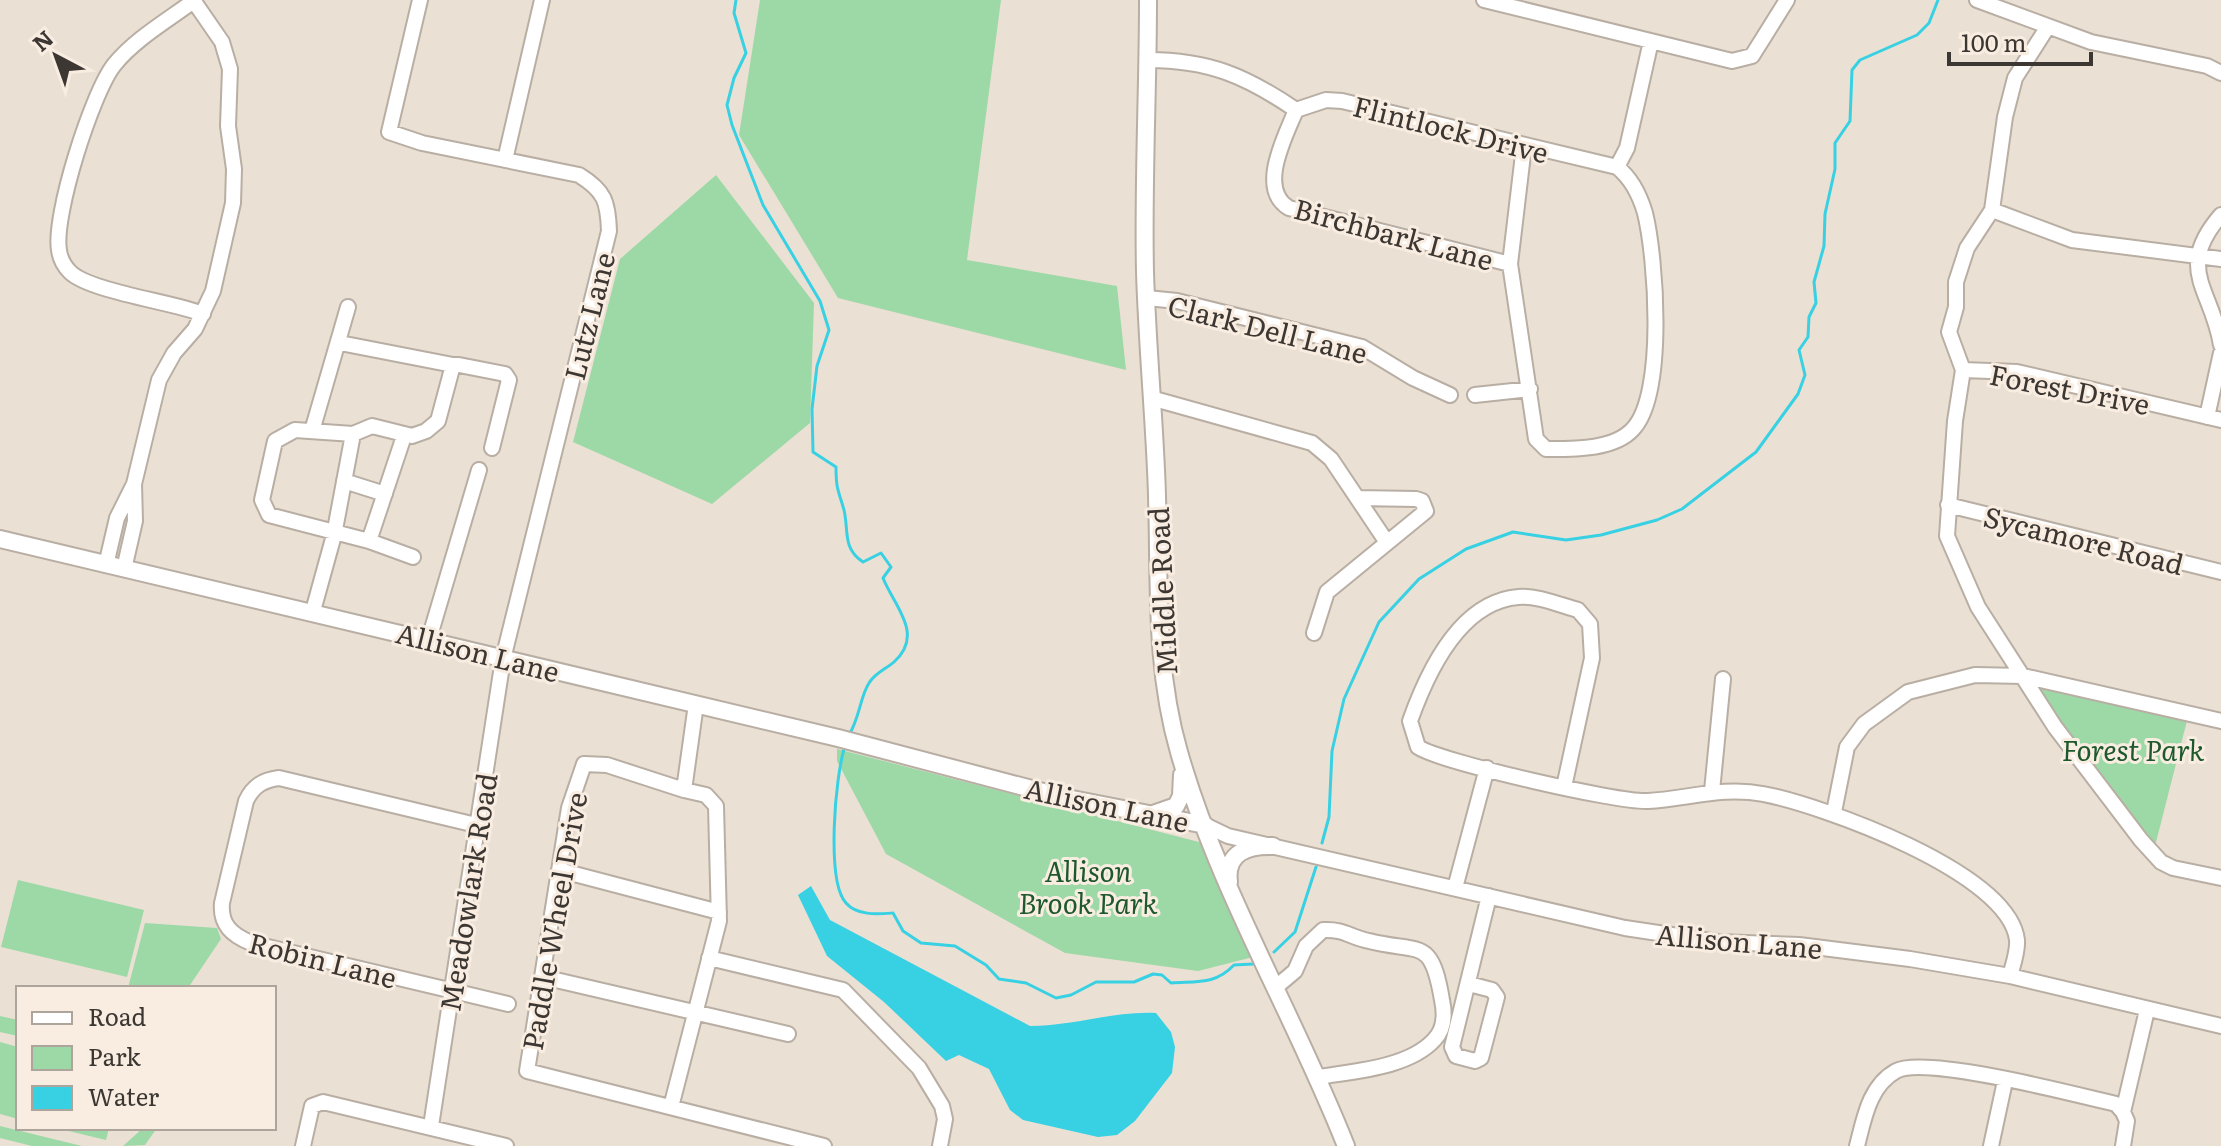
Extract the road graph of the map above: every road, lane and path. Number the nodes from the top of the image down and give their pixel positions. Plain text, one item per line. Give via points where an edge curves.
1 (194, 0) edge
2 (420, 0) edge
3 (542, 0) edge
4 (1148, 0) edge
5 (1484, 0) edge
6 (1787, 0) edge
7 (1977, 0) edge
8 (1524, 5) edge
9 (2047, 28) junction
10 (1651, 41) junction
11 (1148, 60) junction
12 (2221, 73) edge
13 (1296, 110) junction
14 (1524, 146) junction
15 (505, 160) junction
16 (1617, 167) junction
17 (1992, 210) junction
18 (2221, 215) edge
19 (2198, 256) junction
20 (2221, 259) edge
21 (1510, 264) junction
22 (1147, 298) junction
23 (348, 307) dead end
24 (203, 314) junction
25 (340, 343) junction
26 (2221, 345) edge
27 (2221, 353) edge
28 (453, 365) junction
29 (1963, 370) junction
30 (1530, 389) junction
31 (1450, 395) dead end
32 (1475, 395) dead end
33 (1151, 398) junction
34 (2214, 418) edge
35 (312, 431) junction
36 (353, 434) junction
37 (404, 436) junction
38 (492, 448) dead end
39 (479, 470) dead end
40 (344, 481) junction
41 (134, 484) junction
42 (385, 494) junction
43 (1357, 498) junction
44 (1948, 505) junction
45 (334, 535) junction
46 (0, 539) edge
47 (369, 541) junction
48 (1386, 541) junction
49 (413, 557) dead end
50 (106, 565) junction
51 (124, 569) junction
52 (2221, 572) edge
53 (313, 611) junction
54 (1314, 633) dead end
55 (429, 639) junction
56 (503, 659) junction
57 (2023, 676) junction
58 (1723, 679) dead end
59 (696, 704) junction
60 (2221, 721) edge
61 (1182, 762) junction
62 (1487, 768) junction
63 (1564, 787) junction
64 (684, 790) junction
65 (1712, 791) junction
66 (1834, 812) junction
67 (1150, 814) junction
68 (476, 825) junction
69 (1205, 825) junction
70 (1273, 846) junction
71 (559, 870) junction
72 (2221, 878) edge
73 (1230, 887) junction
74 (1455, 888) junction
75 (1489, 896) junction
76 (719, 912) junction
77 (709, 958) junction
78 (2010, 976) junction
79 (543, 977) junction
80 (1469, 984) junction
81 (1276, 987) junction
82 (451, 991) junction
83 (508, 1004) dead end
84 (2147, 1010) junction
85 (696, 1011) junction
86 (2221, 1026) edge
87 (788, 1034) dead end
88 (1319, 1077) junction
89 (2005, 1081) junction
90 (671, 1107) junction
91 (2123, 1112) junction
92 (431, 1126) junction
93 (303, 1146) edge
94 (506, 1146) edge
95 (823, 1146) edge
96 (940, 1146) edge
97 (1346, 1146) edge
98 (1857, 1146) edge
99 (1991, 1146) edge
100 (2123, 1146) edge

1 - 24 street via 227,55 235,186 213,291
1 - 24 street via 131,48 102,82 58,240 63,263 78,278
2 - 15 street, Lutz Lane via 389,132
3 - 15 street
4 - 11 main road, Middle Road
5 - 8 street
6 - 10 street via 1747,59 1732,61
7 - 9 street
8 - 10 street
9 - 12 street
9 - 17 street via 2015,78
10 - 16 street via 1627,148
11 - 13 street via 1218,68 1261,86
11 - 22 main road, Middle Road
13 - 14 street, Flintlock Drive via 1326,100 1342,101
13 - 21 street, Birchbark Lane via 1279,152 1278,202
14 - 16 street, Flintlock Drive
14 - 21 street
15 - 56 street, Lutz Lane via 579,175 596,185 608,199 609,231
16 - 30 street via 1645,213 1654,283 1656,351 1646,404 1636,427 1615,443 1546,449 1536,439
17 - 19 street via 2072,240
17 - 29 street via 1967,248 1956,282 1949,332
18 - 19 street
19 - 20 street
19 - 26 street via 2196,273
21 - 30 street
22 - 31 street, Clark Dell Lane via 1362,347
22 - 33 main road, Middle Road
23 - 25 street
24 - 41 street via 159,380
25 - 28 street
25 - 35 street
27 - 34 street
28 - 37 street via 438,421 426,431
28 - 38 street via 505,374 509,380
29 - 34 street, Forest Drive via 2017,372
29 - 44 street, Forest Drive
30 - 32 street
33 - 43 street via 1312,443 1331,459
33 - 61 main road, Middle Road via 1161,662
35 - 36 street
35 - 45 street via 295,430 275,441 263,509
36 - 37 street via 372,426
36 - 40 street
37 - 42 street
39 - 55 street
40 - 42 street
40 - 45 street
41 - 50 street via 117,518
41 - 51 street via 135,521
42 - 47 street
43 - 48 street
43 - 48 street via 1422,501 1425,514
44 - 52 street, Sycamore Road
44 - 57 street, Forest Drive via 1947,536 1978,607
45 - 47 street
45 - 53 street
46 - 50 main road, Allison Lane
47 - 49 street
48 - 54 street via 1327,592
50 - 51 main road, Allison Lane
51 - 53 main road, Allison Lane
53 - 55 main road, Allison Lane
55 - 56 main road, Allison Lane
56 - 59 main road, Allison Lane
56 - 68 street, Meadowlark Road
57 - 60 street
57 - 66 street via 1975,675 1908,692 1864,724 1847,747
57 - 72 street, Forest Drive via 2055,727 2153,854 2173,868
58 - 65 street
59 - 64 street
59 - 67 main road, Allison Lane via 1072,800
61 - 67 main road via 1176,806
61 - 69 main road, Middle Road
62 - 63 street
62 - 63 street via 1424,751 1414,743 1410,721 1420,698 1465,620 1478,611 1518,597 1578,610 1590,624 1592,658
62 - 74 street
63 - 65 street via 1647,802
64 - 71 street, Paddle Wheel Drive via 607,765 584,764 569,808
64 - 76 street via 706,795 716,806
65 - 66 street via 1763,794
66 - 78 street via 1916,848 1992,900 2017,941
67 - 69 main road, Allison Lane
68 - 82 street, Meadowlark Road
68 - 82 street, Robin Lane via 268,779 246,801 222,903 222,918 231,933 251,943
69 - 70 street, Allison Lane
69 - 73 main road, Middle Road
70 - 73 main road via 1243,849 1233,859
70 - 74 street, Allison Lane
71 - 76 street
71 - 79 street, Paddle Wheel Drive
73 - 81 main road, Middle Road
74 - 75 street, Allison Lane
75 - 78 street, Allison Lane via 1686,938 1799,945
75 - 80 street
76 - 77 street
77 - 85 street
77 - 96 street via 843,990 919,1068 942,1106
78 - 84 street, Allison Lane
79 - 85 street
79 - 90 street, Paddle Wheel Drive via 527,1071
80 - 80 street via 1452,1050 1475,1061 1481,1058 1497,997 1492,990
81 - 88 main road, Middle Road
81 - 88 street via 1295,971 1306,946 1323,930 1343,929 1365,941 1415,947 1433,962 1444,1013 1433,1042 1386,1064
82 - 83 street, Robin Lane
82 - 92 street, Meadowlark Road
84 - 86 street, Allison Lane
84 - 91 street
85 - 87 street
85 - 90 street
88 - 97 main road, Middle Road
89 - 91 street via 2116,1104
89 - 98 street via 1919,1066 1892,1073 1869,1101
89 - 99 street
90 - 95 street, Paddle Wheel Drive
91 - 100 street
92 - 93 street via 318,1102 312,1106
92 - 94 street

